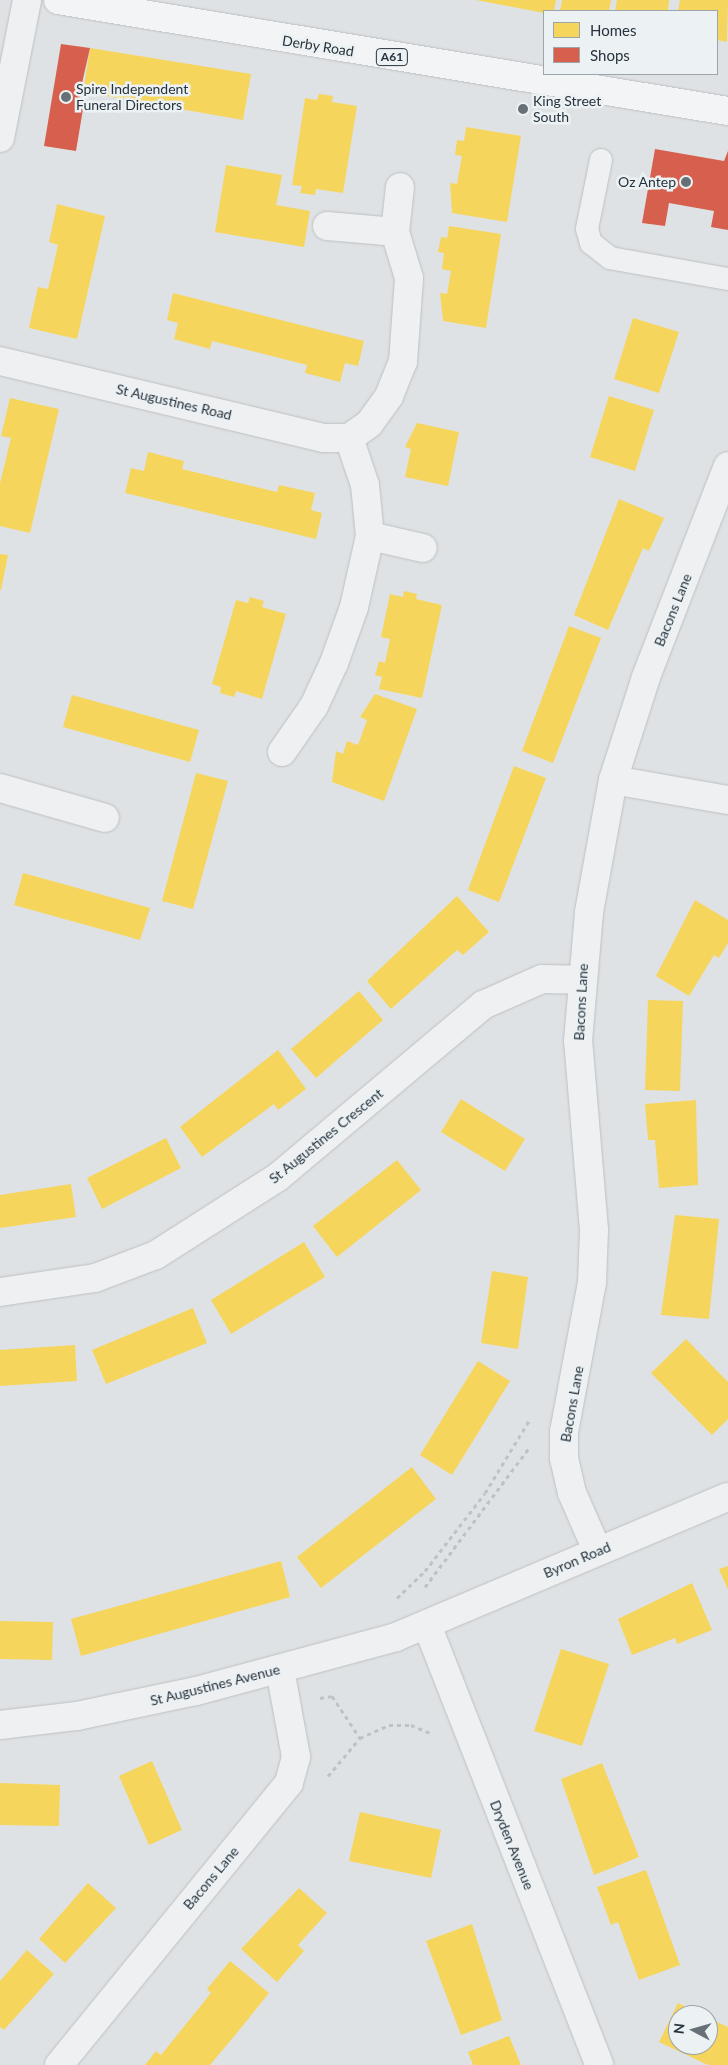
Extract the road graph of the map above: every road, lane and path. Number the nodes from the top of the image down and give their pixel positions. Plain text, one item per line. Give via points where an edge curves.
1 (28, 0) edge
2 (58, 0) edge
3 (728, 111) edge
4 (0, 138) edge
5 (600, 160) dead end
6 (400, 186) dead end
7 (327, 226) dead end
8 (394, 232) junction
9 (728, 279) edge
10 (0, 361) edge
11 (349, 438) junction
12 (728, 466) edge
13 (370, 536) junction
14 (423, 548) dead end
15 (282, 752) dead end
16 (613, 780) junction
17 (0, 788) edge
18 (728, 800) edge
19 (105, 818) dead end
20 (581, 980) junction
21 (0, 1292) edge
22 (533, 1414) dead end
23 (532, 1445) dead end
24 (728, 1496) edge
25 (597, 1550) junction
26 (422, 1590) dead end
27 (426, 1625) junction
28 (396, 1637) junction
29 (280, 1669) junction
30 (289, 1704) junction
31 (0, 1725) edge
32 (470, 1732) junction
33 (360, 1738) junction
34 (289, 1783) junction
35 (58, 2065) edge
36 (599, 2065) edge

1 - 4 street
2 - 3 highway, Derby Road / A61
5 - 9 lane via 588,229 591,243 610,258
6 - 8 street
7 - 8 street
8 - 11 street via 409,278 403,362 374,417
10 - 11 street, St Augustines Road via 324,438
11 - 13 street via 365,485
12 - 16 street, Bacons Lane via 646,677
13 - 14 street
13 - 15 street via 354,607 334,664 314,706
16 - 18 street
16 - 20 street, Bacons Lane via 598,846
17 - 19 street
20 - 21 street, St Augustines Crescent via 542,979 483,1005 278,1177 156,1255 95,1278
20 - 25 street, Bacons Lane via 578,1041 594,1230 592,1282 564,1432 564,1458 572,1493
22 - 28 path via 485,1493 425,1571 389,1605
23 - 26 path
24 - 25 street, Byron Road
25 - 27 street, Byron Road
27 - 28 street, St Augustines Avenue
27 - 32 street, Dryden Avenue
28 - 29 street, St Augustines Avenue
29 - 30 street, Bacons Lane
29 - 31 street, St Augustines Avenue via 77,1716
30 - 33 path via 332,1696
30 - 34 street, Bacons Lane via 296,1757
32 - 33 path via 441,1745 431,1732 412,1725 389,1725
32 - 36 street, Dryden Avenue
33 - 34 path via 314,1792
34 - 35 street, Bacons Lane

